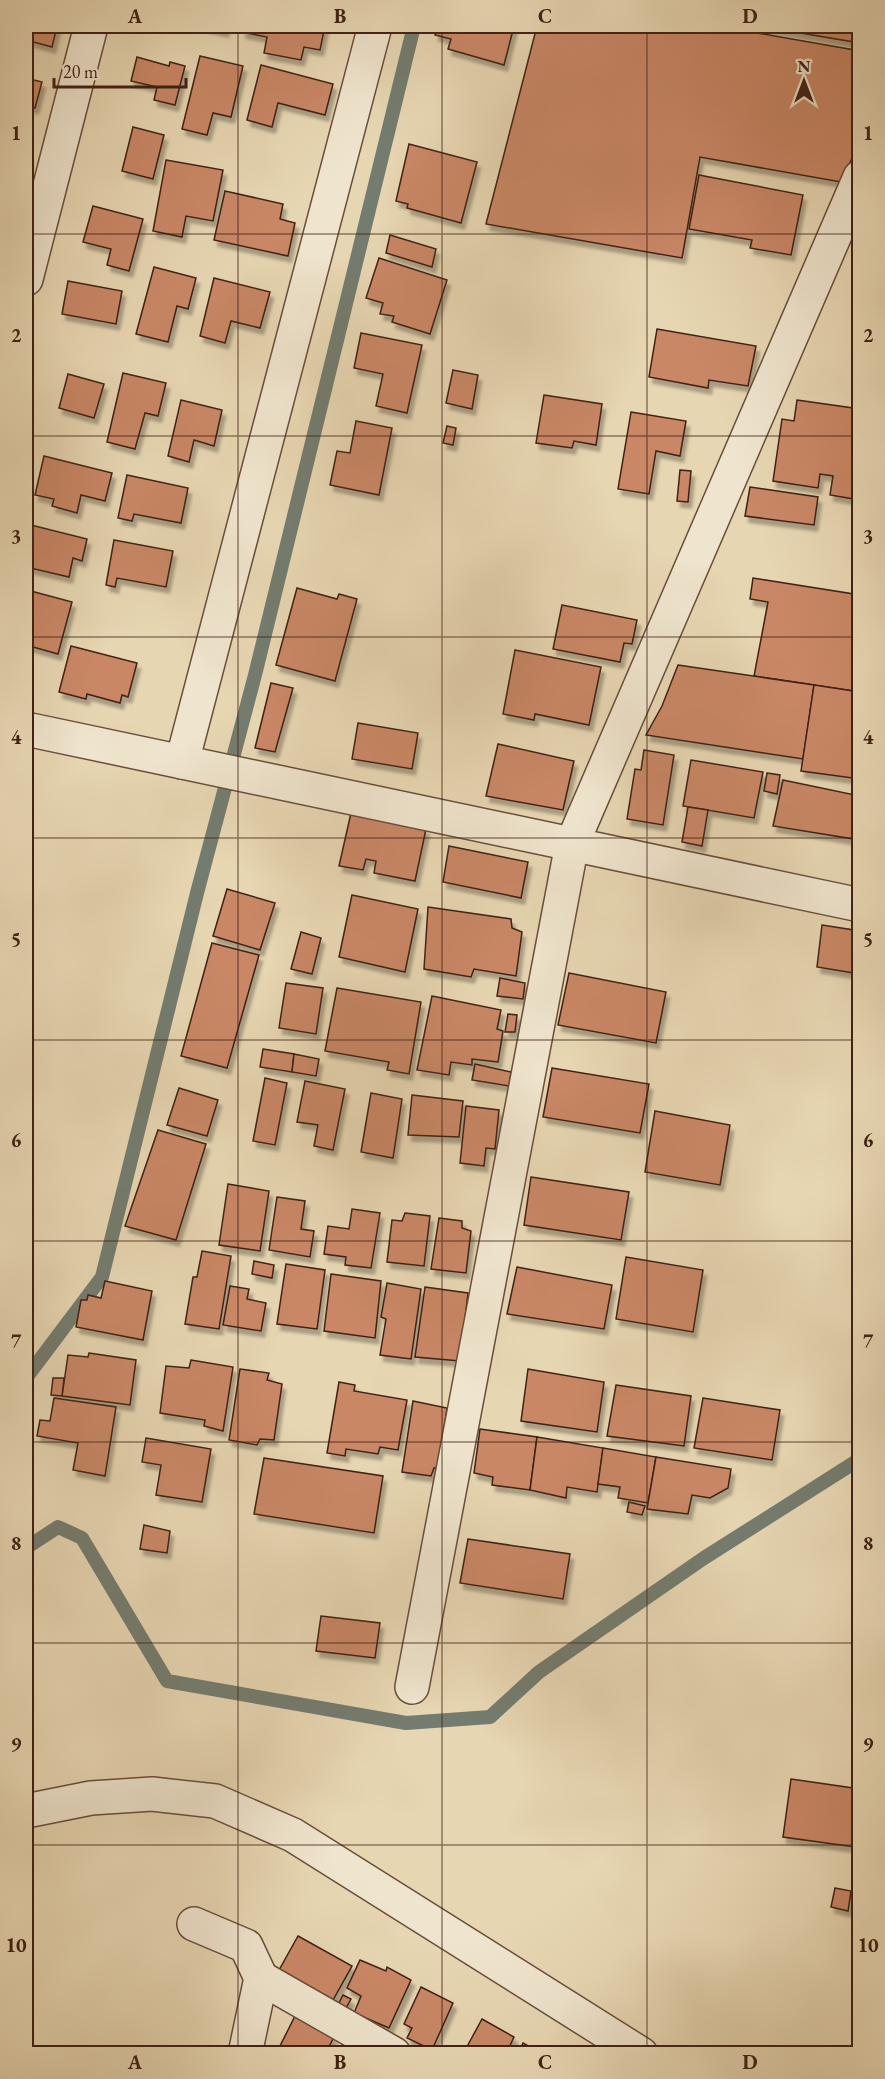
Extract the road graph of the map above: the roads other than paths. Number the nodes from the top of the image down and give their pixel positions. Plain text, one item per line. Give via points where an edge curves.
1 (91, 26) edge
2 (375, 26) edge
3 (860, 177) edge
4 (26, 279) edge
5 (26, 729) edge
6 (183, 762) junction
7 (572, 844) junction
8 (860, 905) edge
9 (412, 1687) dead end
10 (26, 1811) edge
11 (194, 1924) dead end
12 (261, 1978) junction
13 (245, 2054) edge
14 (394, 2054) edge
15 (641, 2054) edge

1 - 4 street
2 - 6 street
3 - 7 street
5 - 6 street
6 - 7 street
7 - 8 street
7 - 9 street
10 - 15 street via 92,1798 152,1794 215,1801 293,1835
11 - 12 street via 246,1946
12 - 13 street
12 - 14 street

